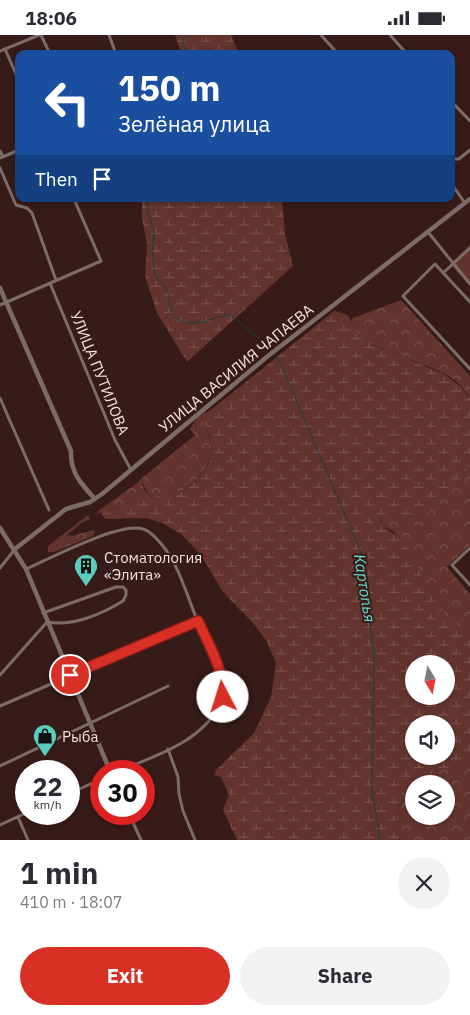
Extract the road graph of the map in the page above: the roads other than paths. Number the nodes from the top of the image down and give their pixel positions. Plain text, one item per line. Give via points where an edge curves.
1 (40, 35) edge
2 (109, 35) edge
3 (321, 35) edge
4 (390, 35) edge
5 (5, 49) junction
6 (48, 50) edge
7 (115, 50) edge
8 (334, 50) edge
9 (403, 50) edge
10 (0, 51) edge
11 (15, 72) edge
12 (455, 105) edge
13 (470, 121) edge
14 (470, 149) edge
15 (0, 151) edge
16 (15, 152) edge
17 (1, 158) edge
18 (455, 159) edge
19 (0, 168) edge
20 (455, 189) edge
21 (470, 199) edge
22 (75, 202) edge
23 (465, 203) junction
24 (428, 232) junction
25 (470, 248) edge
26 (452, 264) junction
27 (443, 273) junction
28 (56, 280) junction
29 (50, 283) junction
30 (470, 284) edge
31 (0, 288) edge
32 (6, 302) junction
33 (470, 302) edge
34 (0, 305) edge
35 (470, 369) edge
36 (0, 399) edge
37 (131, 470) junction
38 (95, 499) junction
39 (48, 509) dead end
40 (0, 528) edge
41 (470, 548) edge
42 (15, 549) junction
43 (0, 568) edge
44 (26, 569) junction
45 (470, 585) edge
46 (44, 613) junction
47 (198, 621) junction
48 (47, 622) junction
49 (0, 675) edge
50 (70, 675) junction
51 (168, 686) dead end
52 (0, 706) edge
53 (90, 723) junction
54 (168, 749) junction
55 (105, 760) edge
56 (144, 760) edge
57 (0, 766) edge
58 (15, 818) edge
59 (0, 825) edge
60 (21, 825) edge
61 (134, 825) edge
62 (28, 840) edge
63 (141, 840) edge
64 (195, 840) edge

1 - 5 street
1 - 6 street
2 - 7 street
3 - 8 street
4 - 9 street
5 - 10 street
5 - 11 street
12 - 13 street
14 - 18 street
15 - 17 street
16 - 17 street
19 - 28 street via 16,205 32,213
20 - 23 street
21 - 23 street, УЛИЦА ВАСИЛИЯ ЧАПАЕВА
22 - 28 street via 101,261
23 - 24 street, УЛИЦА ВАСИЛИЯ ЧАПАЕВА
24 - 26 street
24 - 37 street, УЛИЦА ВАСИЛИЯ ЧАПАЕВА via 268,356
25 - 26 street
26 - 27 street
26 - 30 street
27 - 33 street
27 - 35 street via 435,264 403,296
28 - 29 street
29 - 32 street
29 - 37 street, УЛИЦА ПУТИЛОВА via 115,440
31 - 32 street
32 - 34 street
32 - 38 street via 71,451 75,476
36 - 39 street
37 - 38 street, УЛИЦА ВАСИЛИЯ ЧАПАЕВА
38 - 42 street, УЛИЦА ВАСИЛИЯ ЧАПАЕВА via 66,509
40 - 42 street
41 - 45 street via 452,565
42 - 43 street
42 - 44 street
44 - 46 street
44 - 47 street via 106,533 142,528 164,547
46 - 48 street
46 - 48 street via 116,587 126,590 122,601 100,612 66,623
47 - 50 street
47 - 54 street via 220,668 223,697 203,728
48 - 49 street
48 - 50 street
50 - 52 street
50 - 53 street
51 - 53 street
53 - 55 street
53 - 57 street
54 - 56 street
54 - 64 street via 178,777 183,811
58 - 59 street
60 - 62 street
61 - 63 street

